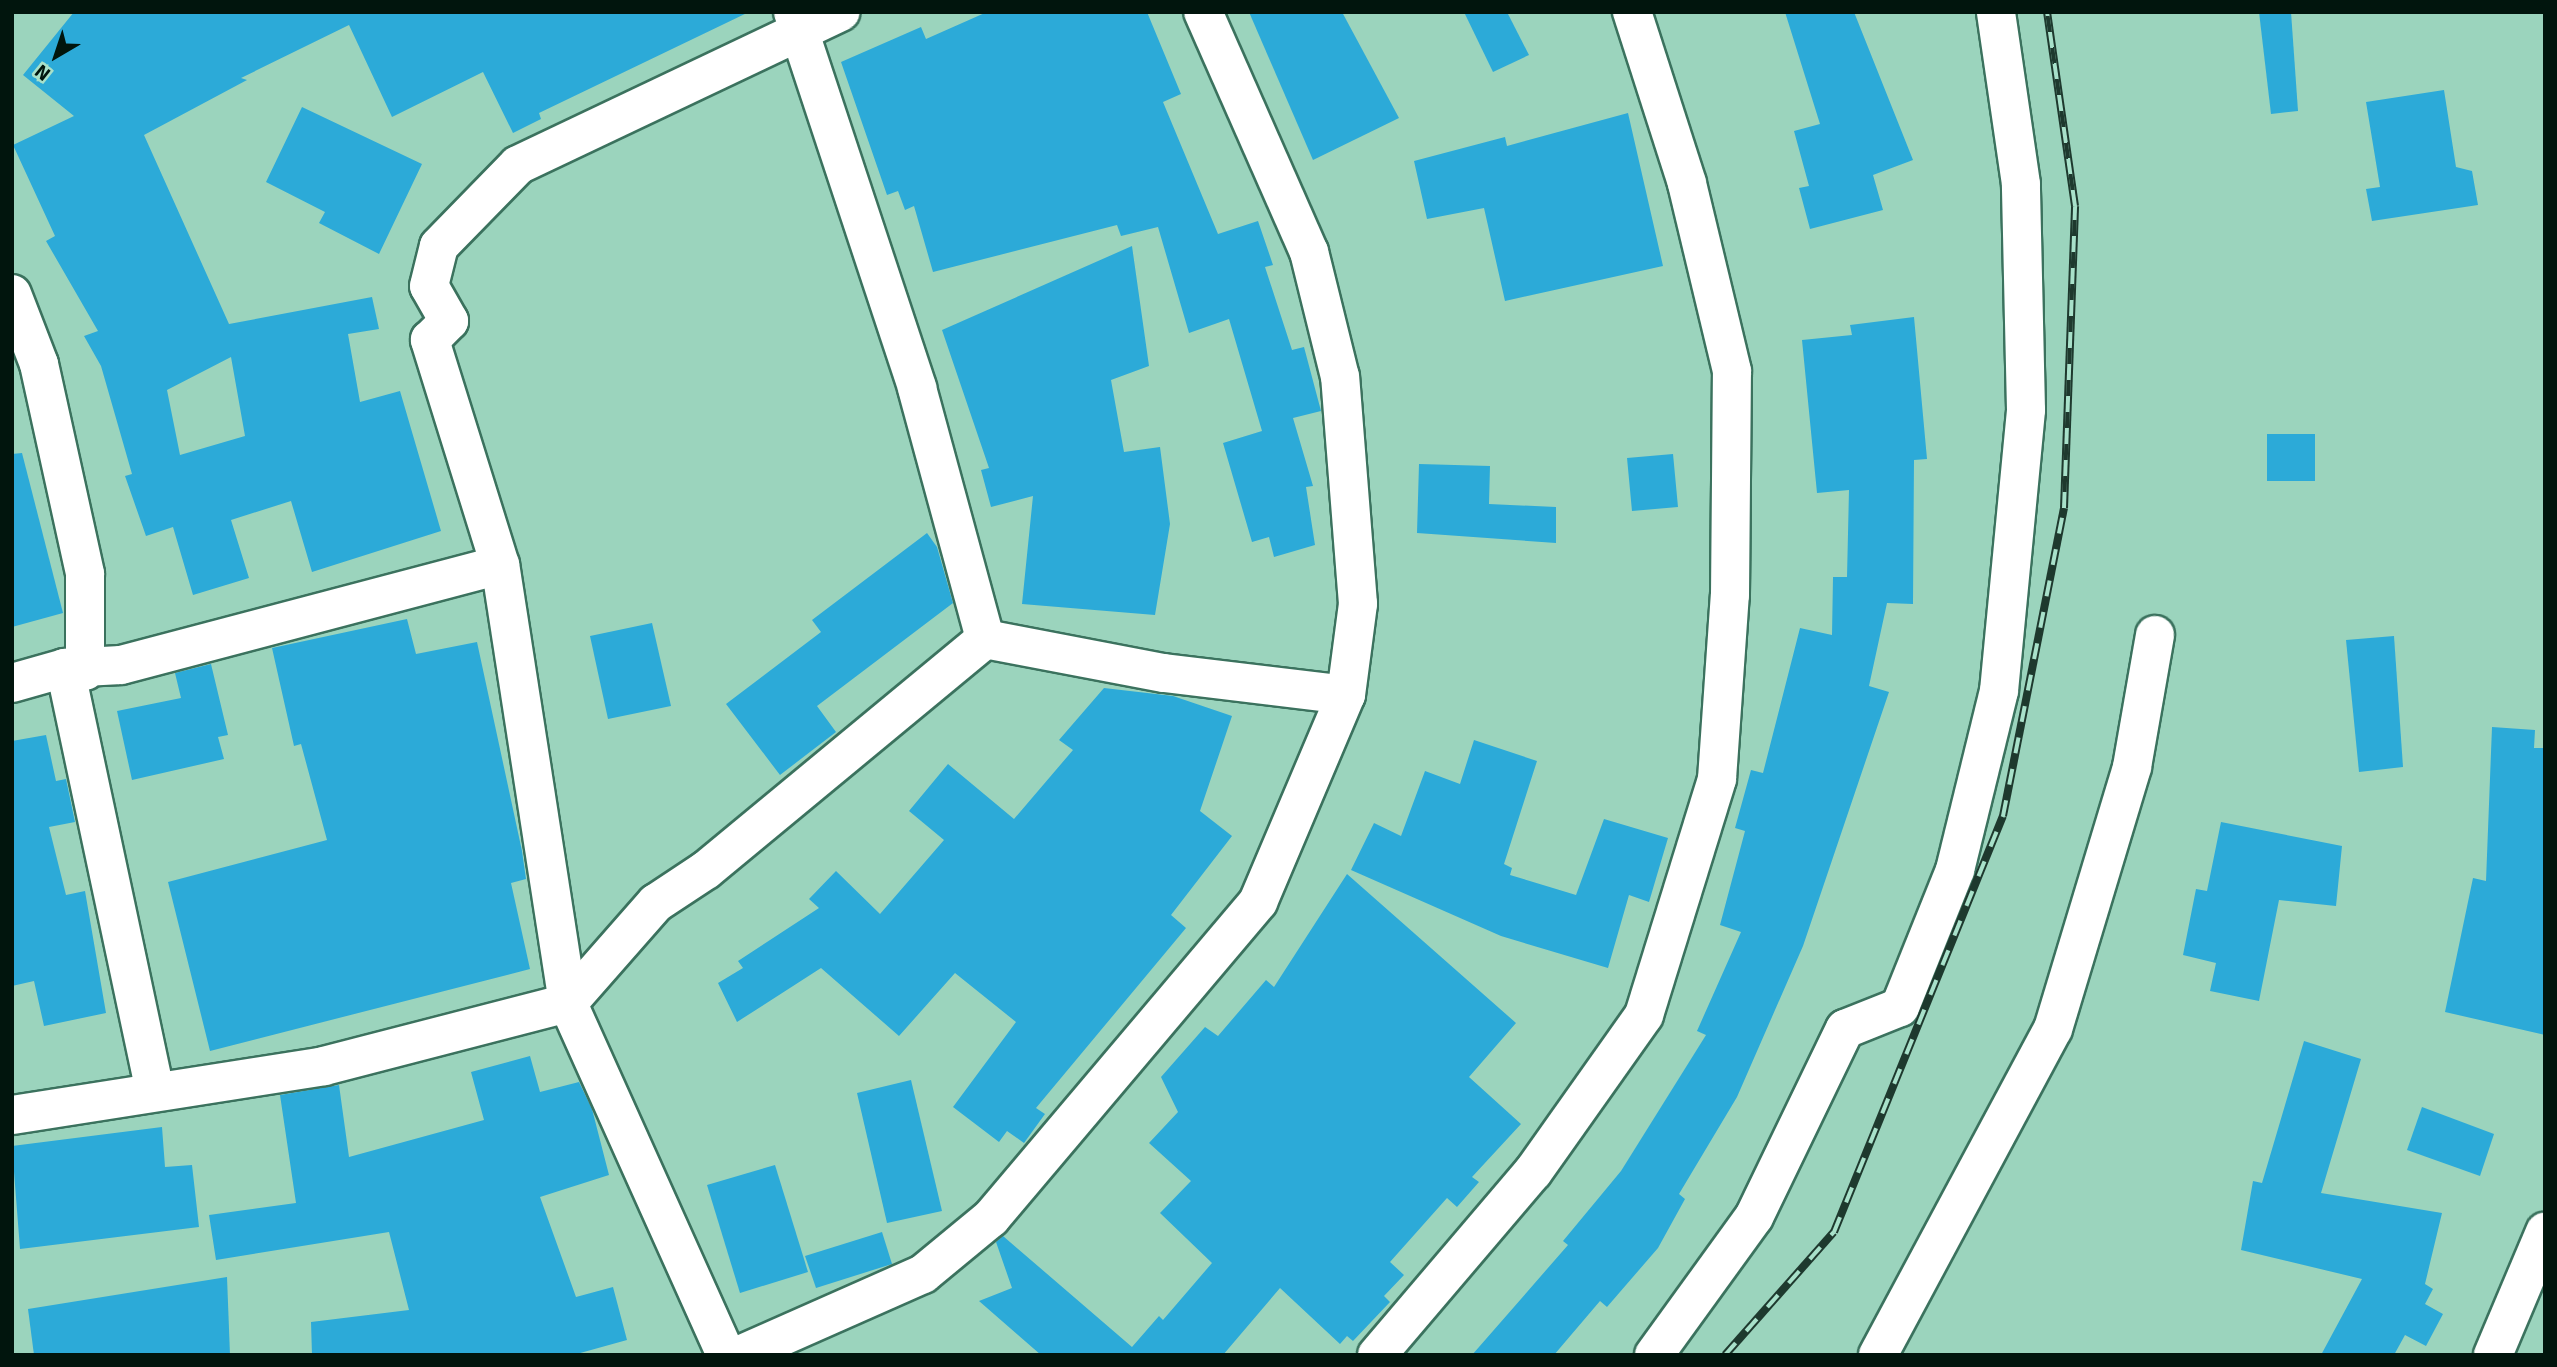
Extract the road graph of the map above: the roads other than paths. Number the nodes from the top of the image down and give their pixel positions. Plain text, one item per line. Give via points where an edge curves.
1 (840, 12) edge
2 (1203, 12) edge
3 (1632, 12) edge
4 (1996, 12) edge
5 (797, 22) edge
6 (12, 293) edge
7 (500, 565) junction
8 (2155, 635) dead end
9 (985, 639) junction
10 (75, 670) junction
11 (12, 683) edge
12 (1346, 695) junction
13 (568, 1003) junction
14 (154, 1088) junction
15 (12, 1115) edge
16 (2545, 1232) edge
17 (726, 1355) edge
18 (740, 1355) edge
19 (1377, 1355) edge
20 (1654, 1355) edge
21 (1878, 1355) edge
22 (2493, 1355) edge

1 - 5 street
2 - 12 street via 1309,252 1340,377 1358,604
3 - 19 street via 1687,183 1732,371 1730,595 1717,779 1644,1015 1533,1172
4 - 20 street via 2021,184 2026,410 2000,691 1955,870 1900,1007 1845,1029 1754,1217
5 - 7 street via 518,165 439,246 429,286 449,321 430,340
5 - 9 street via 917,388
6 - 10 street via 39,364 85,575
7 - 10 street
7 - 13 street
8 - 21 street via 2132,767 2053,1029
9 - 12 street via 1164,673
9 - 13 street via 706,870 656,903
10 - 11 street
10 - 14 street
12 - 18 street via 1258,902 991,1218 923,1274
13 - 14 street via 324,1066 175,1093
13 - 17 street
14 - 15 street
16 - 22 street

